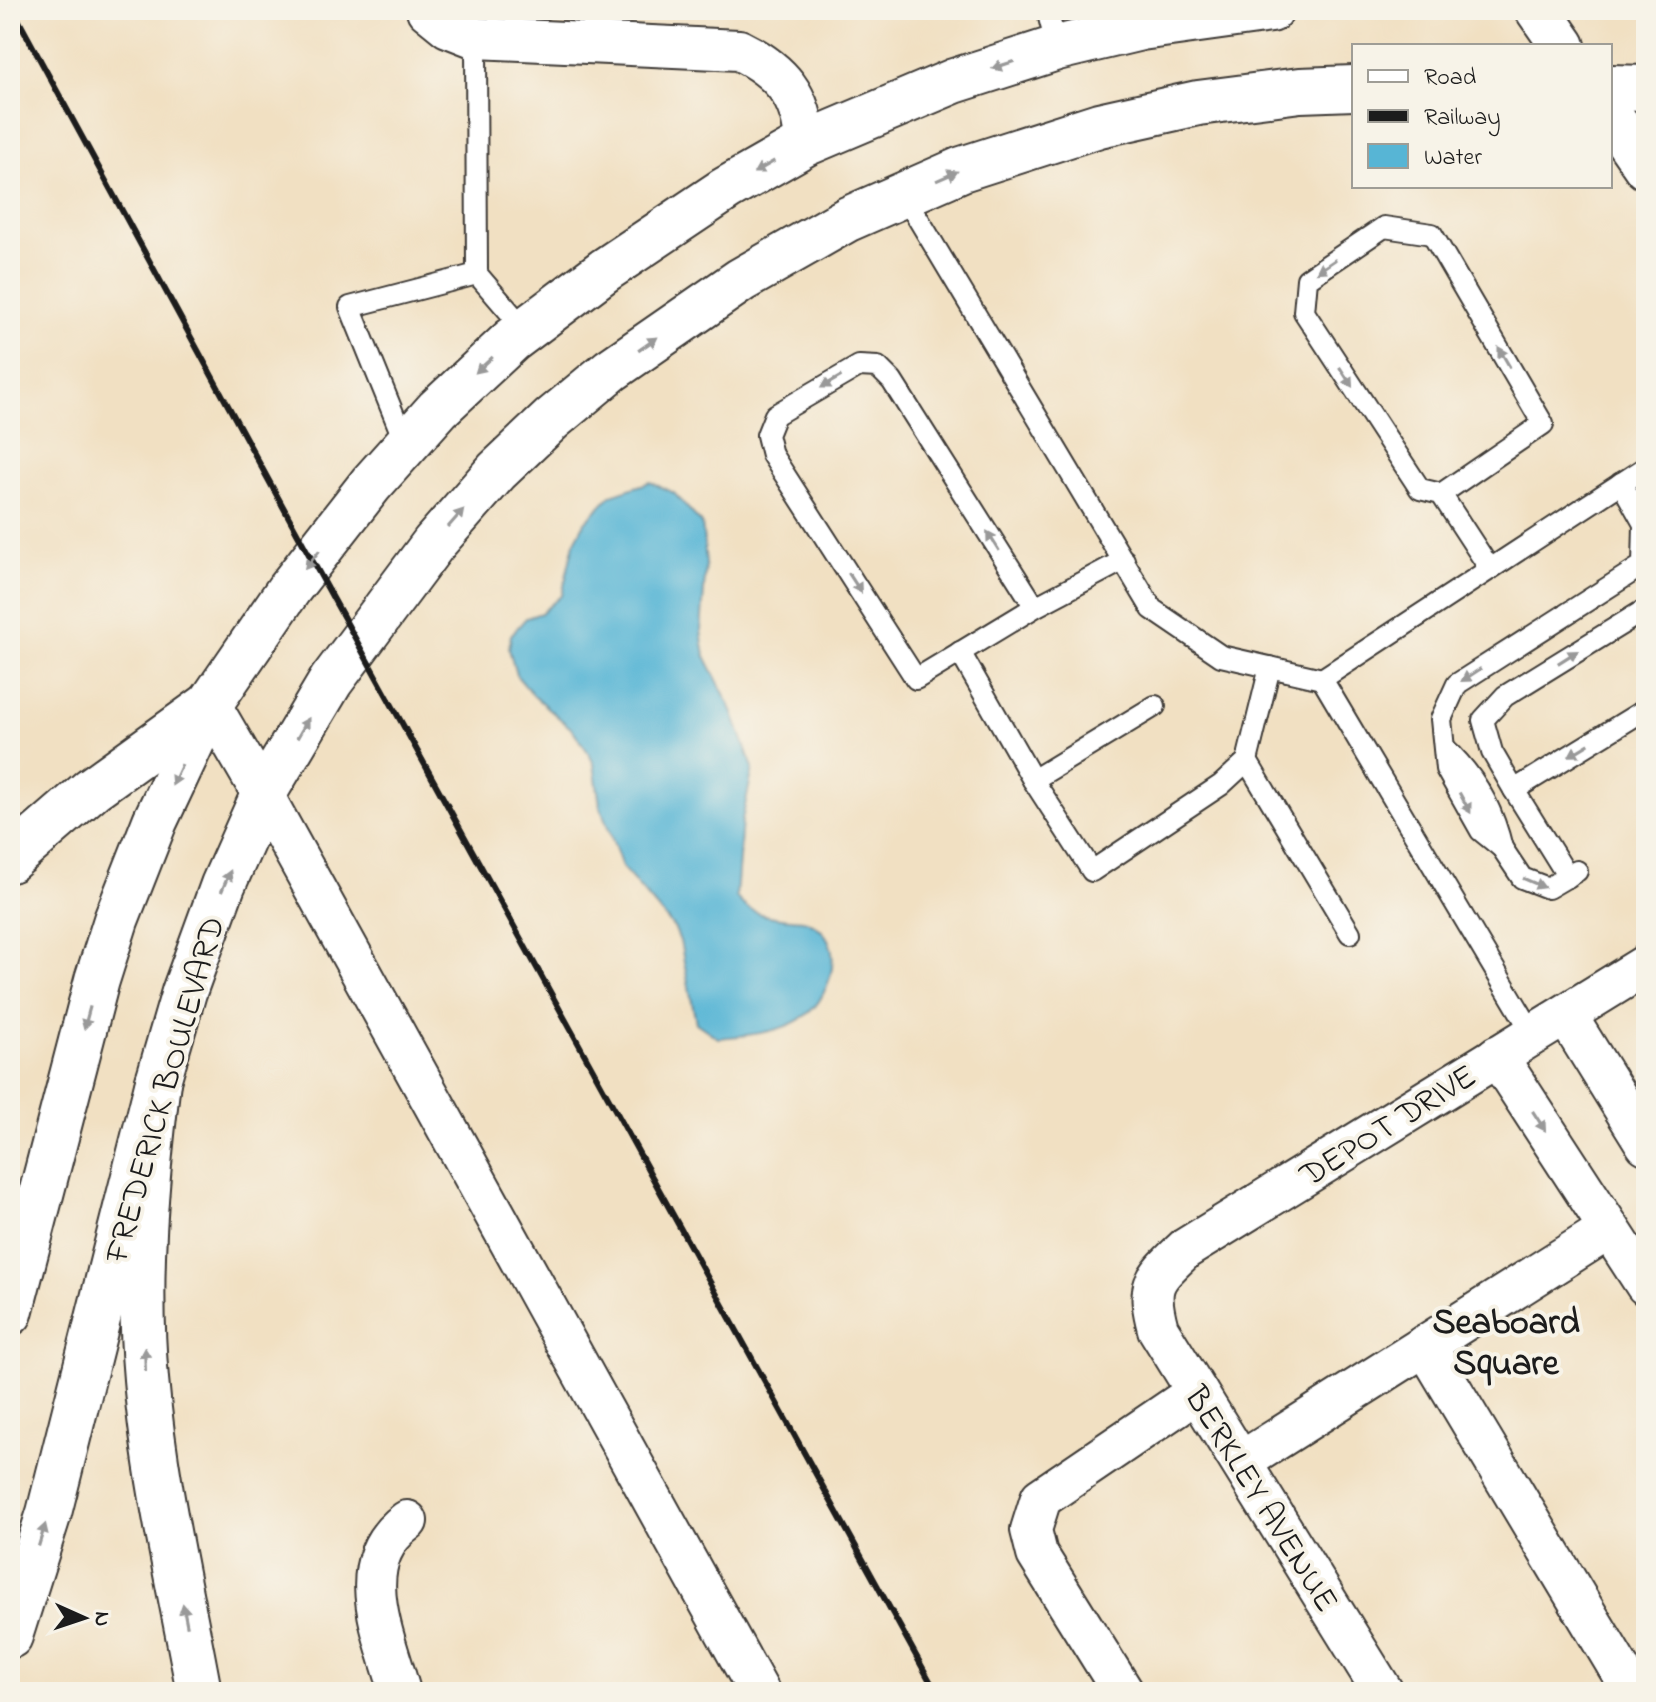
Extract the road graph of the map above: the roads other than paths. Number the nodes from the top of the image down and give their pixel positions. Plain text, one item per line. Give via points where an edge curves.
1 (427, 10) edge
2 (1271, 10) edge
3 (1538, 10) edge
4 (1052, 29) edge
5 (476, 38) junction
6 (1562, 44) edge
7 (1612, 87) edge
8 (1352, 88) edge
9 (1646, 88) edge
10 (1612, 118) edge
11 (805, 144) junction
12 (1646, 167) edge
13 (904, 195) junction
14 (477, 274) junction
15 (525, 330) junction
16 (406, 445) junction
17 (1646, 467) edge
18 (1621, 483) junction
19 (1441, 494) junction
20 (1645, 524) edge
21 (1124, 560) junction
22 (1490, 569) junction
23 (1035, 607) junction
24 (1646, 609) edge
25 (960, 652) junction
26 (1270, 667) junction
27 (1322, 679) junction
28 (210, 704) junction
29 (1155, 706) dead end
30 (1646, 709) edge
31 (1247, 761) junction
32 (1033, 780) junction
33 (92, 789) junction
34 (1514, 790) junction
35 (263, 795) junction
36 (10, 830) edge
37 (10, 860) edge
38 (1350, 933) dead end
39 (1646, 965) edge
40 (1550, 1025) junction
41 (1497, 1056) junction
42 (158, 1081) junction
43 (1646, 1144) edge
44 (1609, 1229) junction
45 (1646, 1285) edge
46 (1151, 1302) joint
47 (10, 1313) edge
48 (1425, 1345) junction
49 (1197, 1392) junction
50 (1241, 1462) junction
51 (407, 1521) dead end
52 (10, 1636) edge
53 (745, 1688) edge
54 (199, 1692) edge
55 (400, 1692) edge
56 (1123, 1692) edge
57 (1383, 1692) edge
58 (1633, 1692) edge

1 - 5 street via 448,27
2 - 4 main road via 1141,28
3 - 6 main road
4 -> 11 main road via 954,81
5 - 11 street via 739,50 765,63 785,83 797,103
5 - 14 lane
7 - 9 main road
13 -> 8 main road, FREDERICK BOULEVARD via 962,169 1099,125 1198,103
10 - 12 main road
11 -> 15 main road via 702,205
13 - 21 lane
35 -> 13 main road, FREDERICK BOULEVARD via 331,681 434,543 552,419 611,370 741,280 848,219
14 - 15 lane
14 - 16 lane via 350,307
15 -> 16 main road
16 -> 28 main road via 289,589
17 - 18 lane
18 - 20 lane
18 - 22 lane
19 -> 19 lane via 1543,424 1432,234 1384,227 1307,279 1304,312 1420,489
19 - 22 lane
20 -> 34 lane via 1643,565 1457,684 1441,719 1445,748 1467,769 1496,823 1502,848 1522,878 1548,888 1573,874
21 - 23 lane
21 - 26 lane via 1152,609 1221,656
22 - 27 lane
23 - 25 lane
23 -> 25 lane via 892,381 878,367 859,366 775,415 767,435 772,455 916,679
34 -> 24 lane via 1492,752 1483,720 1505,696
25 - 32 lane
26 - 27 lane
26 - 31 lane
27 - 40 lane
28 - 33 main road
28 - 35 street
28 -> 47 main road via 116,920
29 - 32 lane
30 -> 34 lane
31 - 32 lane via 1221,785 1092,871
31 - 38 lane
33 - 36 main road
33 - 37 main road
42 -> 35 main road, FREDERICK BOULEVARD via 223,885
35 - 53 street
39 - 40 street, DEPOT DRIVE
40 - 41 street, DEPOT DRIVE
40 - 43 street
41 -> 44 street
41 - 46 street, DEPOT DRIVE via 1185,1249 1157,1277
52 -> 42 main road, FREDERICK BOULEVARD via 49,1513
54 -> 42 main road via 145,1378 144,1208
44 - 45 street
44 - 48 street
46 - 49 street, BERKLEY AVENUE via 1158,1329
48 - 50 street
48 - 58 street
49 - 50 street, BERKLEY AVENUE
49 - 56 street via 1041,1498 1031,1530 1037,1554
50 - 57 street, BERKLEY AVENUE
51 - 55 street via 386,1542 375,1564 374,1590

